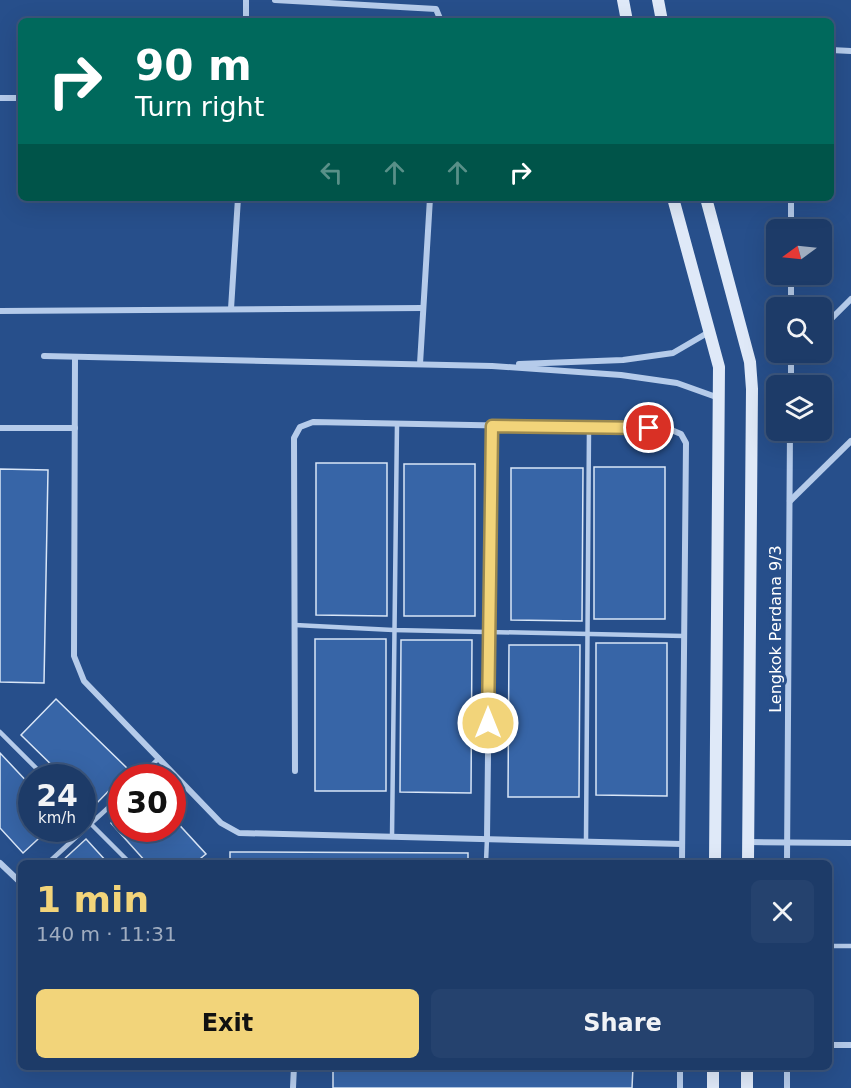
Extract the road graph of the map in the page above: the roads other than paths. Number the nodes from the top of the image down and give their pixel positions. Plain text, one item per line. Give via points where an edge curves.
1 (246, 0) edge
2 (275, 0) edge
3 (623, 0) edge
4 (658, 0) edge
5 (246, 18) edge
6 (440, 18) edge
7 (626, 18) edge
8 (661, 18) edge
9 (834, 50) edge
10 (851, 51) edge
11 (0, 98) edge
12 (18, 99) edge
13 (238, 201) edge
14 (430, 201) edge
15 (674, 201) edge
16 (707, 201) edge
17 (791, 201) edge
18 (791, 219) edge
19 (851, 299) edge
20 (422, 308) junction
21 (231, 309) junction
22 (0, 311) edge
23 (832, 318) edge
24 (709, 332) junction
25 (44, 356) dead end
26 (75, 357) junction
27 (420, 364) junction
28 (492, 366) junction
29 (719, 399) junction
30 (396, 424) junction
31 (492, 426) junction
32 (0, 428) edge
33 (75, 428) junction
34 (589, 428) junction
35 (790, 441) edge
36 (851, 441) edge
37 (790, 501) junction
38 (295, 625) junction
39 (393, 630) junction
40 (488, 632) junction
41 (587, 633) junction
42 (684, 636) junction
43 (0, 732) edge
44 (159, 758) junction
45 (32, 764) edge
46 (153, 764) edge
47 (295, 771) dead end
48 (108, 809) edge
49 (96, 820) edge
50 (96, 828) edge
51 (392, 837) junction
52 (487, 838) junction
53 (586, 841) junction
54 (72, 842) edge
55 (749, 842) junction
56 (787, 843) junction
57 (851, 843) edge
58 (682, 844) junction
59 (51, 860) edge
60 (127, 860) edge
61 (486, 860) edge
62 (682, 860) edge
63 (715, 860) edge
64 (748, 860) edge
65 (787, 860) edge
66 (0, 863) edge
67 (18, 880) edge
68 (832, 946) edge
69 (851, 946) edge
70 (832, 1045) edge
71 (851, 1045) edge
72 (294, 1070) edge
73 (680, 1070) edge
74 (713, 1070) edge
75 (747, 1070) edge
76 (786, 1070) edge
77 (293, 1088) edge
78 (680, 1088) edge
79 (713, 1088) edge
80 (747, 1088) edge
81 (787, 1088) edge

1 - 5 street
2 - 6 street via 436,9
3 - 7 street
4 - 8 street
9 - 10 street
11 - 12 street
13 - 21 street
14 - 20 street
15 - 24 street
16 - 55 street via 750,362 752,389
17 - 18 street
19 - 23 street
20 - 21 street
20 - 27 street
21 - 22 street
24 - 28 street via 673,353 623,360
24 - 29 street via 719,367
25 - 26 street
26 - 27 street
26 - 33 street
27 - 28 street
28 - 29 street via 677,382
29 - 63 street
30 - 31 street
30 - 38 street via 313,422 300,427 294,438
30 - 39 lane
31 - 34 street
31 - 40 street
32 - 33 street
33 - 44 street via 74,656 84,681
34 - 41 lane
34 - 42 street via 669,429 681,434 686,443
35 - 37 street, Lengkok Perdana 9/3
36 - 37 street
37 - 56 street, Lengkok Perdana 9/3
38 - 39 lane
38 - 47 street
39 - 40 lane
39 - 51 lane
40 - 41 lane
40 - 52 street
41 - 42 lane
41 - 53 lane
42 - 58 street
43 - 45 lane
44 - 46 lane
44 - 51 street via 221,823 239,833
48 - 49 lane
50 - 60 lane
51 - 52 street
52 - 53 street
52 - 61 lane
53 - 58 street
54 - 59 lane
55 - 56 street
55 - 64 street
56 - 57 street
56 - 65 street, Lengkok Perdana 9/3
58 - 62 street
66 - 67 street
68 - 69 lane
70 - 71 street
72 - 77 street
73 - 78 street
74 - 79 street
75 - 80 street
76 - 81 street

